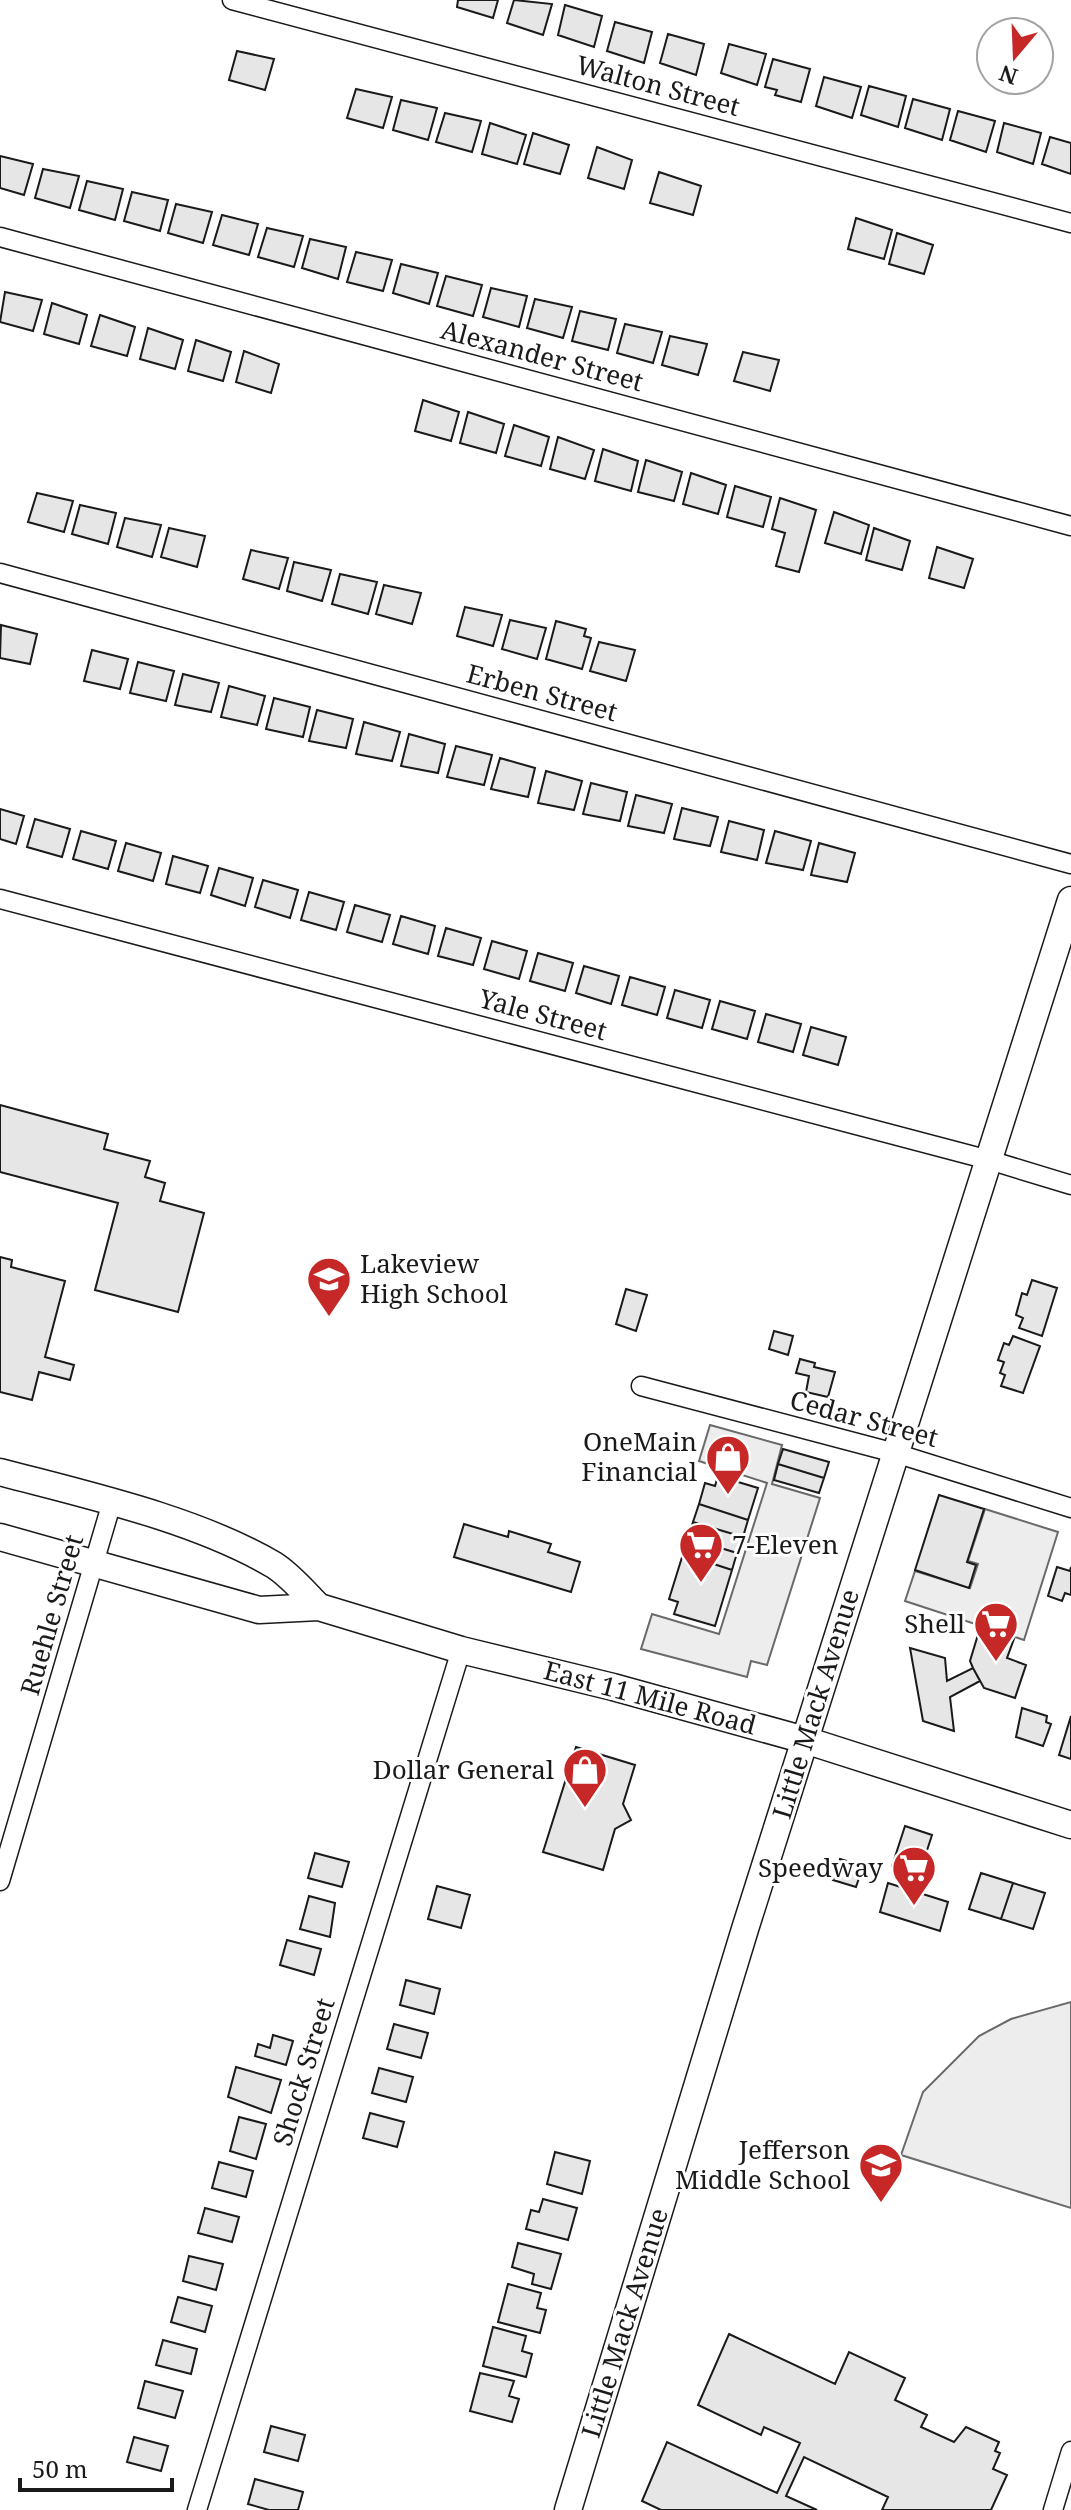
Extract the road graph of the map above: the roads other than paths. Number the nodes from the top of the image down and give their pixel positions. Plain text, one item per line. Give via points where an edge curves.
1 (232, 0) edge
2 (1071, 223) edge
3 (0, 237) edge
4 (1071, 526) edge
5 (0, 573) edge
6 (1071, 864) edge
7 (0, 899) edge
8 (1071, 900) edge
9 (989, 1160) junction
10 (1071, 1185) edge
11 (641, 1386) dead end
12 (895, 1453) junction
13 (0, 1472) edge
14 (112, 1502) junction
15 (1071, 1508) edge
16 (0, 1537) edge
17 (95, 1562) junction
18 (319, 1607) junction
19 (461, 1650) junction
20 (805, 1740) junction
21 (1071, 1825) edge
22 (0, 1881) edge
23 (1071, 2451) edge
24 (197, 2510) edge
25 (568, 2510) edge
26 (1053, 2510) edge

1 - 2 street, Walton Street
3 - 4 street, Alexander Street
5 - 6 street, Erben Street
7 - 9 street, Yale Street
8 - 9 main road, Little Mack Avenue
9 - 10 street, Yale Street
9 - 12 main road, Little Mack Avenue
11 - 12 street, Cedar Street
12 - 15 street, Cedar Street
12 - 20 main road, Little Mack Avenue
13 - 14 main road, East 11 Mile Road
14 - 17 street, Ruehle Street
14 - 18 main road, East 11 Mile Road via 276,1566
16 - 17 main road, East 11 Mile Road
17 - 18 main road, East 11 Mile Road via 259,1610
17 - 22 street, Ruehle Street
18 - 19 main road, East 11 Mile Road
19 - 20 main road, East 11 Mile Road
19 - 24 street, Shock Street
20 - 21 main road, East 11 Mile Road
20 - 25 main road, Little Mack Avenue
23 - 26 street

